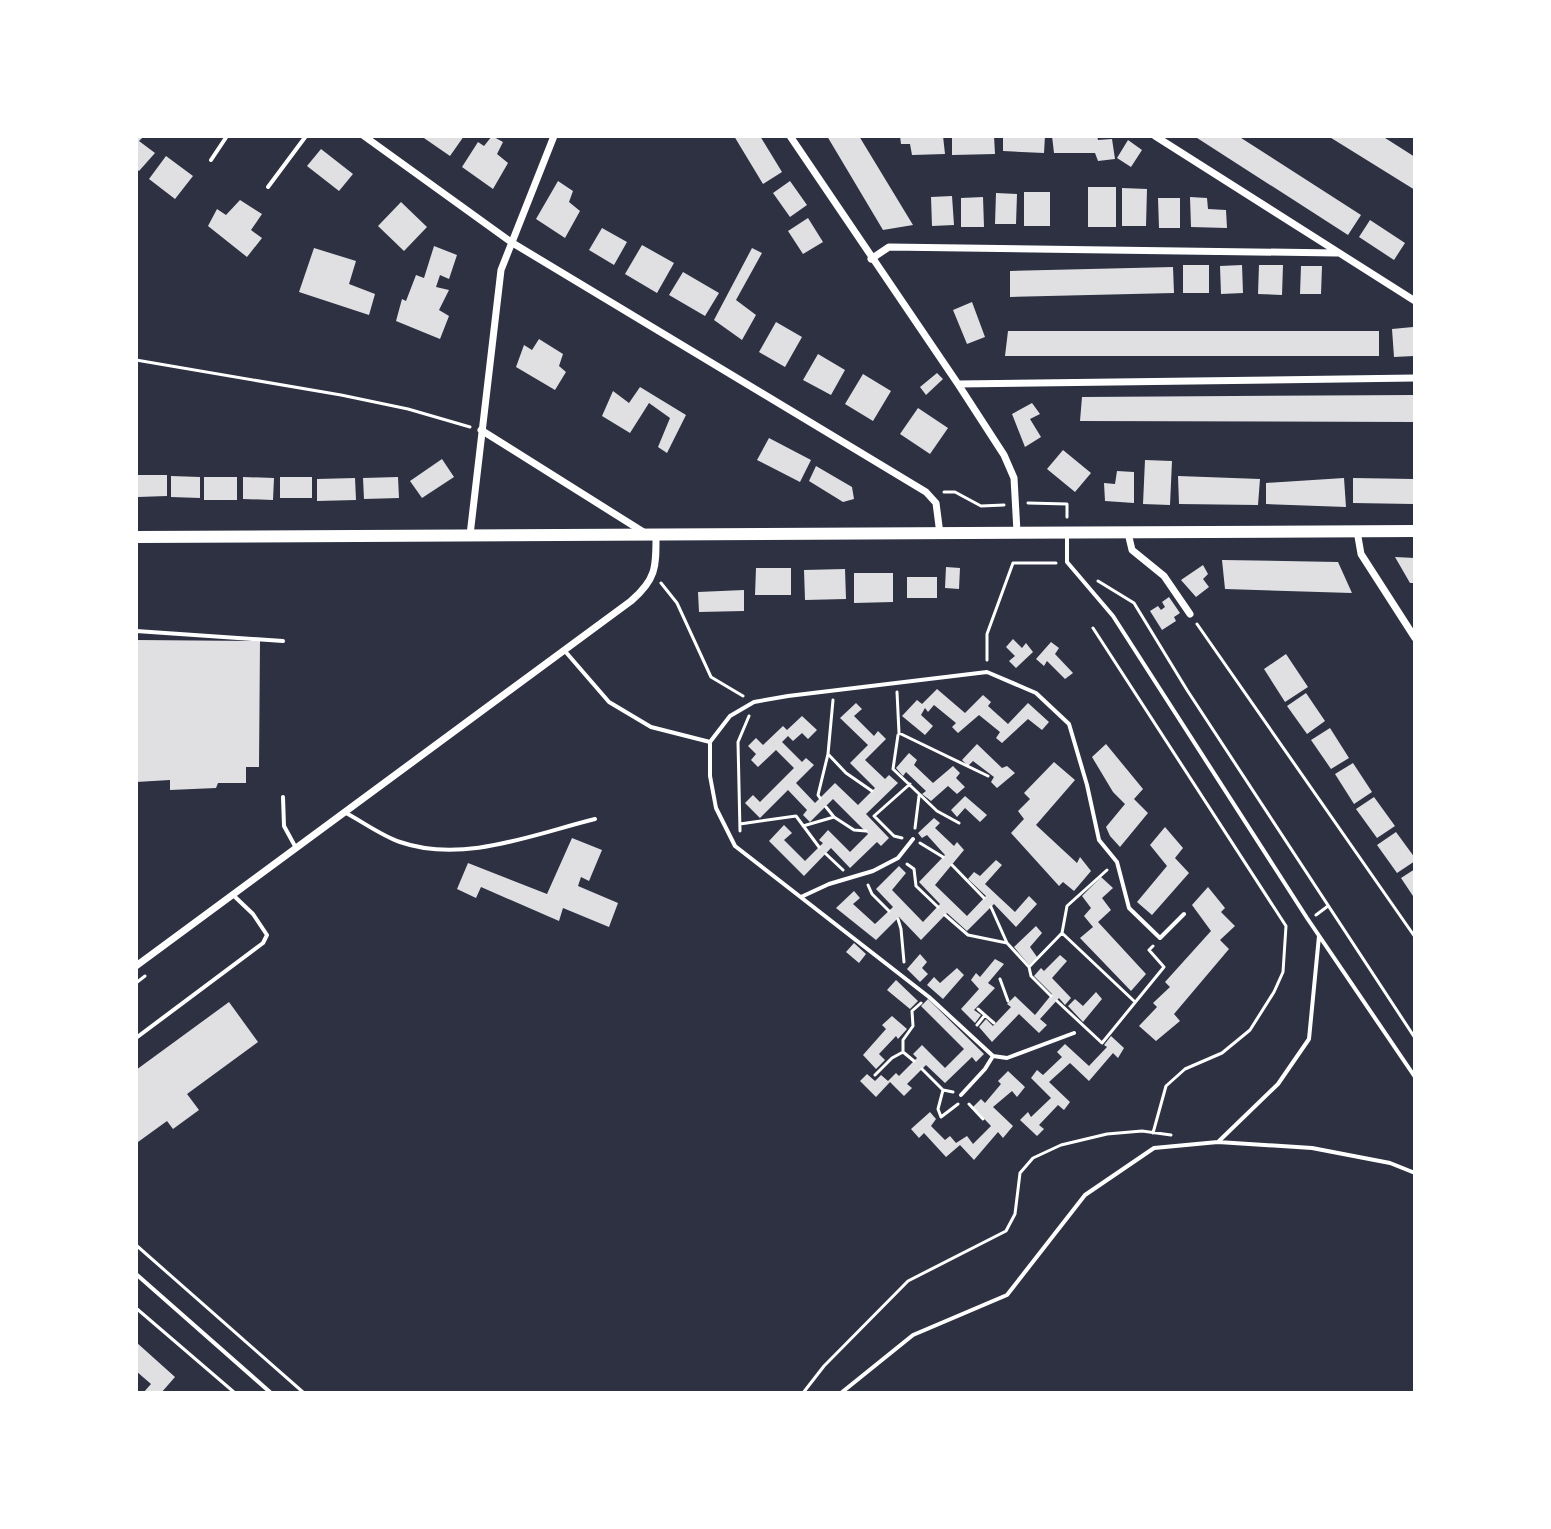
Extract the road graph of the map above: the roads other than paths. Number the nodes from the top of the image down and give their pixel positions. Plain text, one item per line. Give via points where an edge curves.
1 (227, 136) edge
2 (306, 136) edge
3 (364, 136) edge
4 (554, 136) edge
5 (790, 136) edge
6 (1155, 136) edge
7 (211, 160) dead end
8 (268, 187) dead end
9 (511, 242) junction
10 (1337, 253) junction
11 (871, 259) junction
12 (1415, 301) edge
13 (1415, 378) edge
14 (958, 384) junction
15 (481, 430) junction
16 (1357, 531) junction
17 (1415, 531) edge
18 (1017, 532) junction
19 (1067, 533) junction
20 (1128, 533) junction
21 (940, 534) junction
22 (470, 535) junction
23 (652, 535) junction
24 (136, 537) edge
25 (1190, 614) road end
26 (136, 631) edge
27 (1415, 638) edge
28 (283, 641) dead end
29 (563, 649) junction
30 (710, 742) junction
31 (283, 797) dead end
32 (343, 811) junction
33 (595, 819) dead end
34 (913, 839) road end
35 (297, 849) junction
36 (233, 895) junction
37 (801, 897) junction
38 (1184, 914) dead end
39 (1319, 936) junction
40 (136, 966) edge
41 (1074, 1033) dead end
42 (136, 1038) edge
43 (993, 1056) junction
44 (1415, 1077) edge
45 (963, 1097) road end
46 (1218, 1142) junction
47 (1415, 1173) edge
48 (136, 1274) edge
49 (271, 1393) edge
50 (841, 1393) edge

1 - 7 lane
2 - 8 lane
3 - 9 street
4 - 9 street
5 - 11 street
6 - 10 street
9 - 15 street via 501,270
9 - 21 street via 926,492 936,503
10 - 11 street via 889,247
10 - 12 street
11 - 14 street
13 - 14 street
14 - 18 street via 1014,478
15 - 22 street
15 - 23 street
16 - 17 main road
16 - 20 main road
16 - 27 street via 1361,554
18 - 19 main road
18 - 21 main road
19 - 20 main road
19 - 39 lane via 1067,562 1113,616
20 - 25 street via 1132,550 1164,576
21 - 23 main road
22 - 23 main road
22 - 24 main road
23 - 29 street via 654,573 642,592
26 - 28 lane
29 - 30 lane via 609,702 651,727
29 - 32 street
30 - 37 lane via 716,808 735,846
30 - 38 lane via 730,716 754,702 987,672 1036,693 1069,724 1095,828 1117,862 1129,908 1160,938
31 - 35 lane via 284,826
32 - 33 lane via 399,842 436,850 468,849
32 - 35 street
34 - 37 lane via 898,858
35 - 36 street
36 - 40 street
36 - 42 lane via 267,935 263,943
37 - 43 lane via 929,997
39 - 44 lane
39 - 46 lane via 1309,1039 1278,1084
41 - 43 lane via 1007,1058
43 - 45 lane
46 - 47 lane via 1312,1148
46 - 50 lane via 1154,1148 1085,1195 1007,1295 913,1335
48 - 49 lane

